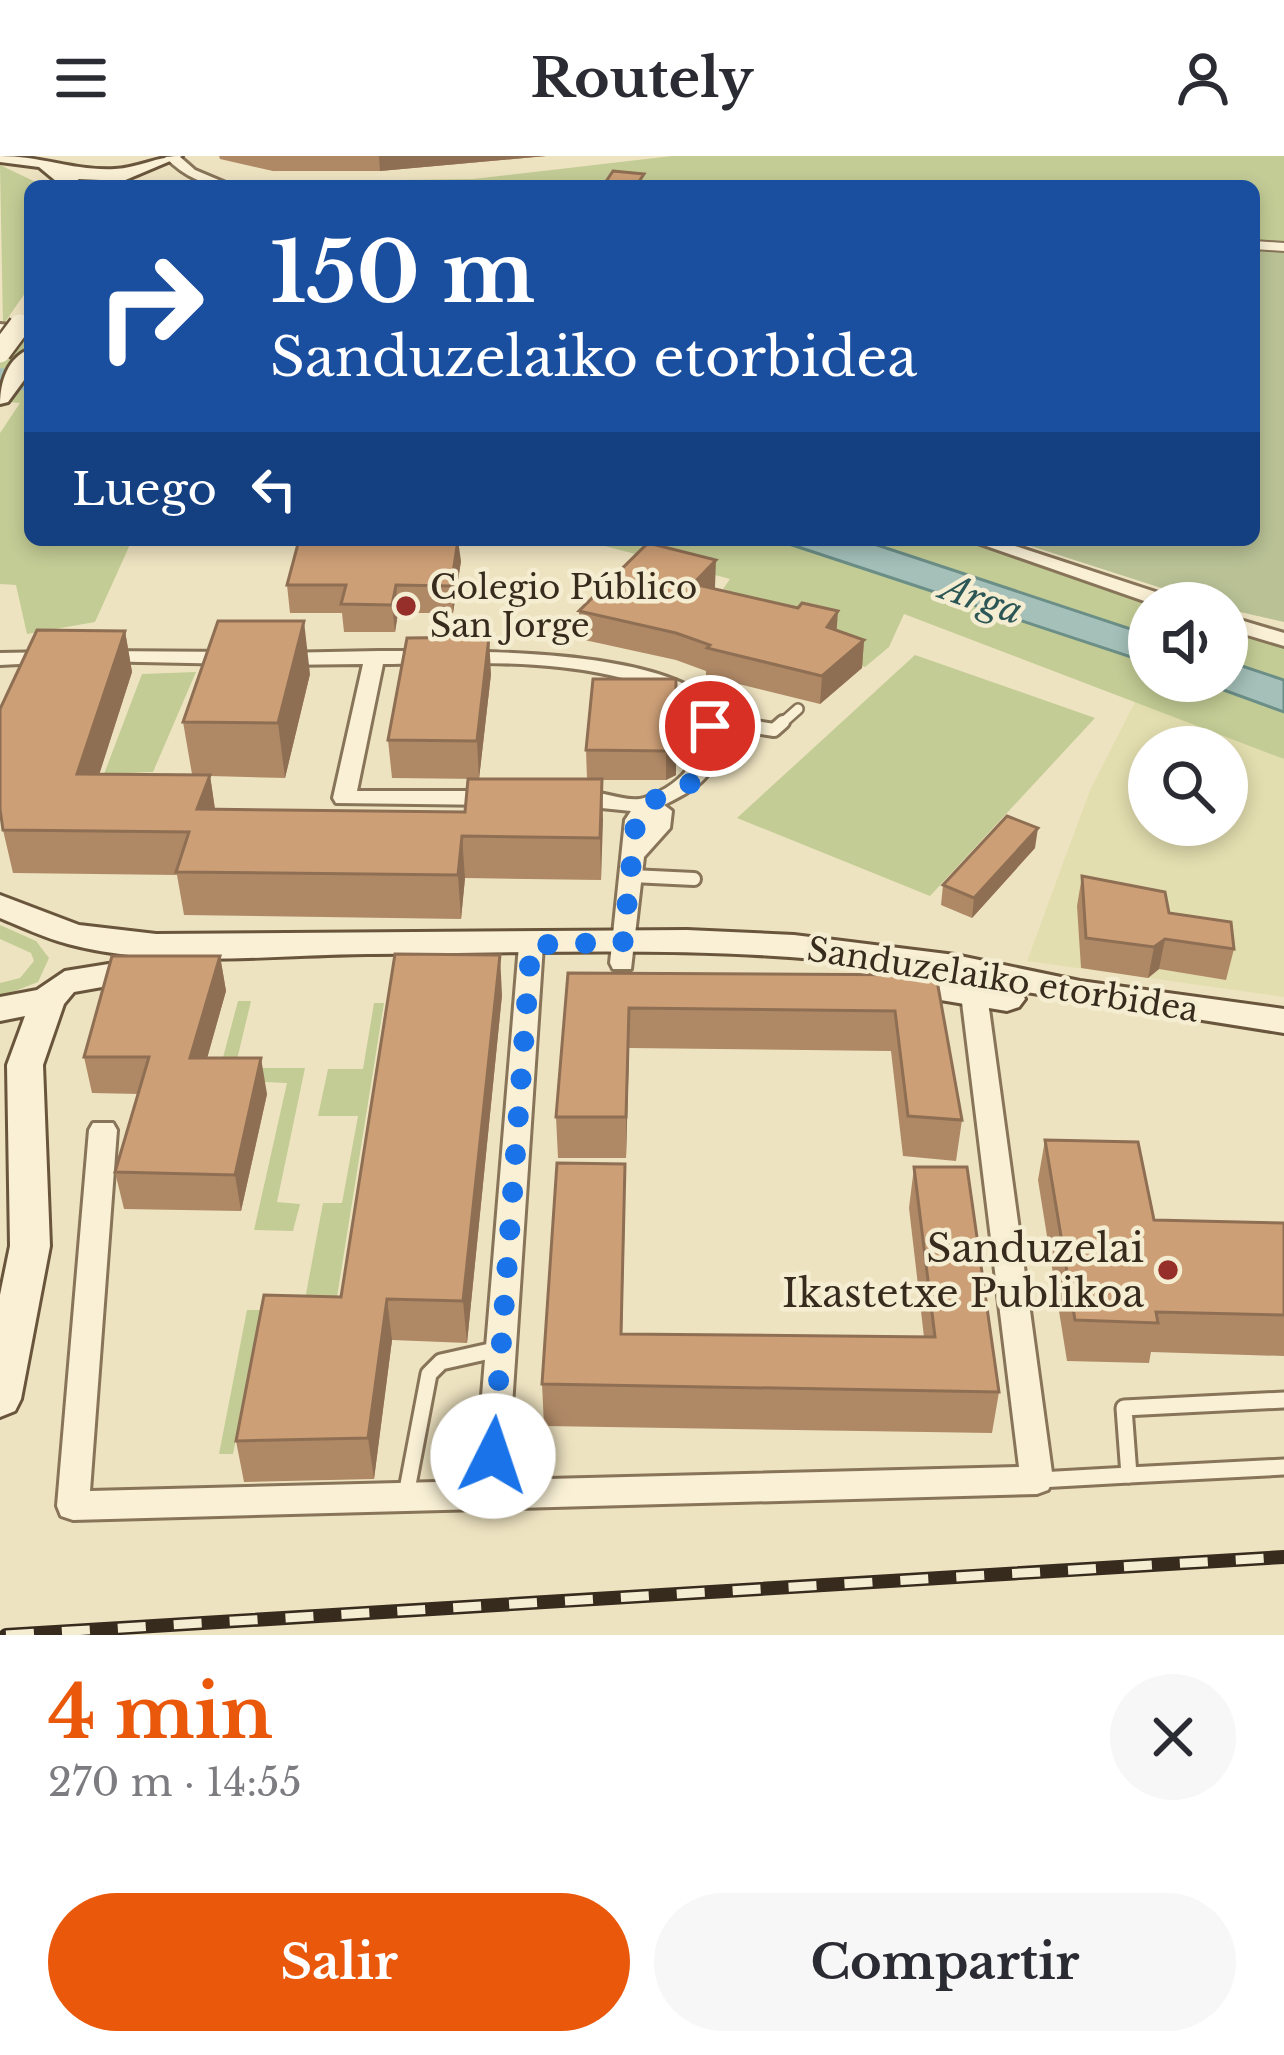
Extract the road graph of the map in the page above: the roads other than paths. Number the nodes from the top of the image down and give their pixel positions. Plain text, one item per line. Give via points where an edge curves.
1 (0, 156) edge
2 (172, 156) edge
3 (55, 169) edge
4 (115, 180) edge
5 (122, 180) edge
6 (209, 180) edge
7 (20, 325) edge
8 (0, 352) edge
9 (24, 364) edge
10 (0, 397) edge
11 (996, 546) edge
12 (1128, 589) edge
13 (1248, 629) edge
14 (1284, 640) edge
15 (0, 658) edge
16 (374, 659) junction
17 (798, 709) dead end
18 (709, 720) junction
19 (515, 798) edge
20 (551, 798) edge
21 (645, 806) junction
22 (634, 864) junction
23 (694, 879) dead end
24 (0, 906) edge
25 (74, 935) junction
26 (623, 952) junction
27 (531, 955) junction
28 (56, 990) junction
29 (974, 994) junction
30 (0, 1010) edge
31 (1284, 1022) edge
32 (1284, 1041) edge
33 (103, 1130) dead end
34 (500, 1349) junction
35 (0, 1399) edge
36 (1284, 1400) edge
37 (1284, 1467) edge
38 (1129, 1475) junction
39 (1037, 1480) junction
40 (490, 1492) junction
41 (406, 1496) junction

1 - 3 main road
2 - 5 main road
2 - 6 street
3 - 4 main road
7 - 8 main road, bridge
9 - 10 main road
11 - 12 street
13 - 14 street
15 - 16 street
16 - 18 street via 566,664 693,698
16 - 19 street via 344,798
17 - 18 lane via 774,730
18 - 21 street via 700,776
20 - 21 street
21 - 22 street via 634,829
22 - 23 lane
22 - 26 street
24 - 25 main road, Sanduzelaiko etorbidea
25 - 27 main road, Sanduzelaiko etorbidea via 156,945
25 - 28 main road via 77,955
26 - 27 main road, Sanduzelaiko etorbidea
26 - 29 main road, Sanduzelaiko etorbidea
26 - 31 main road, Sanduzelaiko etorbidea via 794,946
27 - 28 main road, Sanduzelaiko etorbidea via 136,968
27 - 34 street
28 - 30 main road, Sanduzelaiko etorbidea
28 - 35 main road via 25,1065 30,1246
29 - 32 main road, Sanduzelaiko etorbidea
29 - 39 street
33 - 41 street via 73,1506
34 - 40 street
34 - 41 lane via 441,1363 429,1374
36 - 38 lane via 1124,1408
37 - 38 lane
38 - 39 lane
39 - 40 street
40 - 41 street

